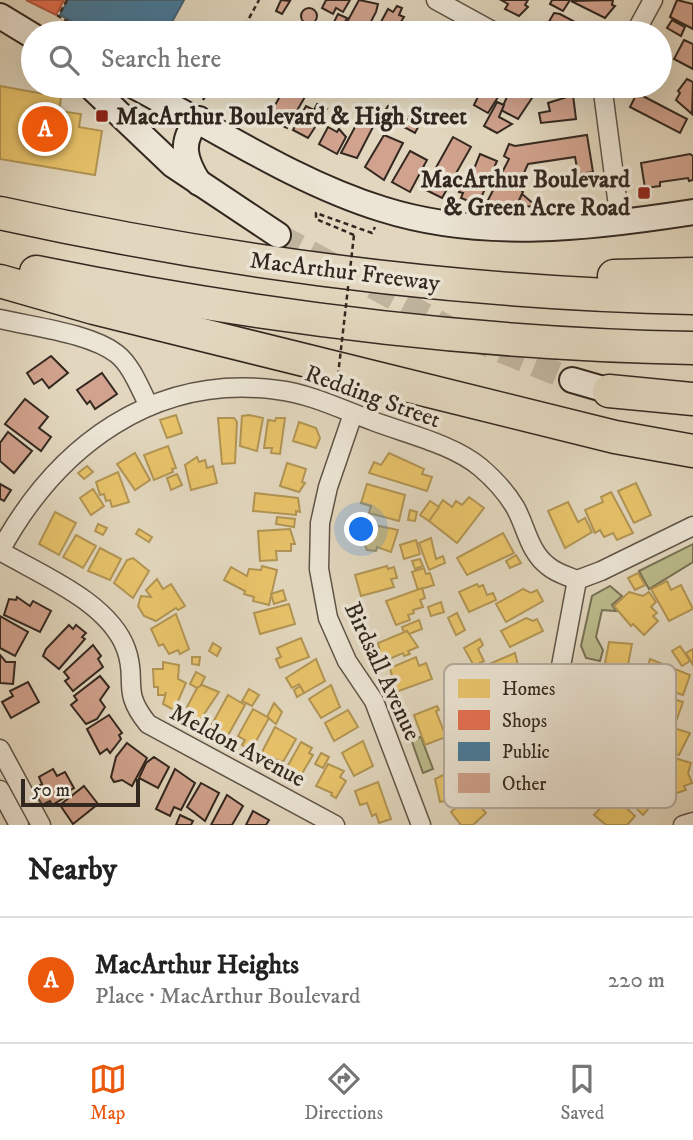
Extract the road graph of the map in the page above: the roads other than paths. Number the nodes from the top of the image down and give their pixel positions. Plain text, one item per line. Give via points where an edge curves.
1 (653, 0) edge
2 (445, 2) edge
3 (0, 16) edge
4 (476, 21) edge
5 (642, 21) edge
6 (21, 29) edge
7 (103, 98) edge
8 (169, 98) edge
9 (601, 98) edge
10 (201, 109) junction
11 (199, 183) junction
12 (693, 212) edge
13 (0, 213) edge
14 (620, 222) junction
15 (278, 235) tunnel mouth
16 (0, 264) edge
17 (693, 274) edge
18 (0, 281) edge
19 (443, 283) junction
20 (693, 298) edge
21 (2, 324) edge
22 (693, 348) edge
23 (572, 380) tunnel mouth
24 (609, 391) junction
25 (693, 399) edge
26 (149, 406) junction
27 (693, 411) edge
28 (353, 414) junction
29 (693, 451) edge
30 (693, 526) edge
31 (0, 551) edge
32 (576, 580) junction
33 (561, 664) edge
34 (0, 749) edge
35 (0, 790) edge
36 (693, 822) edge
37 (19, 825) edge
38 (41, 825) edge
39 (335, 825) edge
40 (421, 825) edge
41 (682, 825) edge

1 - 5 street
2 - 4 street
3 - 6 main road
7 - 11 main road via 173,165
8 - 10 main road
9 - 14 street
10 - 11 main road via 184,151
10 - 14 main road via 309,179 382,209 470,227
11 - 15 main road
12 - 14 main road
13 - 19 highway, MacArthur Freeway via 264,262
16 - 22 highway, MacArthur Freeway via 135,292 343,323 501,339
17 - 19 highway
18 - 29 highway via 548,420
19 - 20 highway, MacArthur Freeway
21 - 26 street via 94,342 117,354
23 - 24 main road
24 - 25 highway
24 - 27 main road
26 - 28 street, Redding Street via 214,389 254,387 306,396
26 - 31 street, Redding Street via 100,432 66,460 15,523
28 - 32 street, Redding Street via 478,466 516,509 531,546 547,566
28 - 40 street, Birdsall Avenue via 328,487 320,523 318,569 328,618 378,712
30 - 32 street
31 - 39 street, Meldon Avenue via 107,616 128,653 132,701 148,724
32 - 33 street
34 - 38 street
35 - 37 street
36 - 41 street

